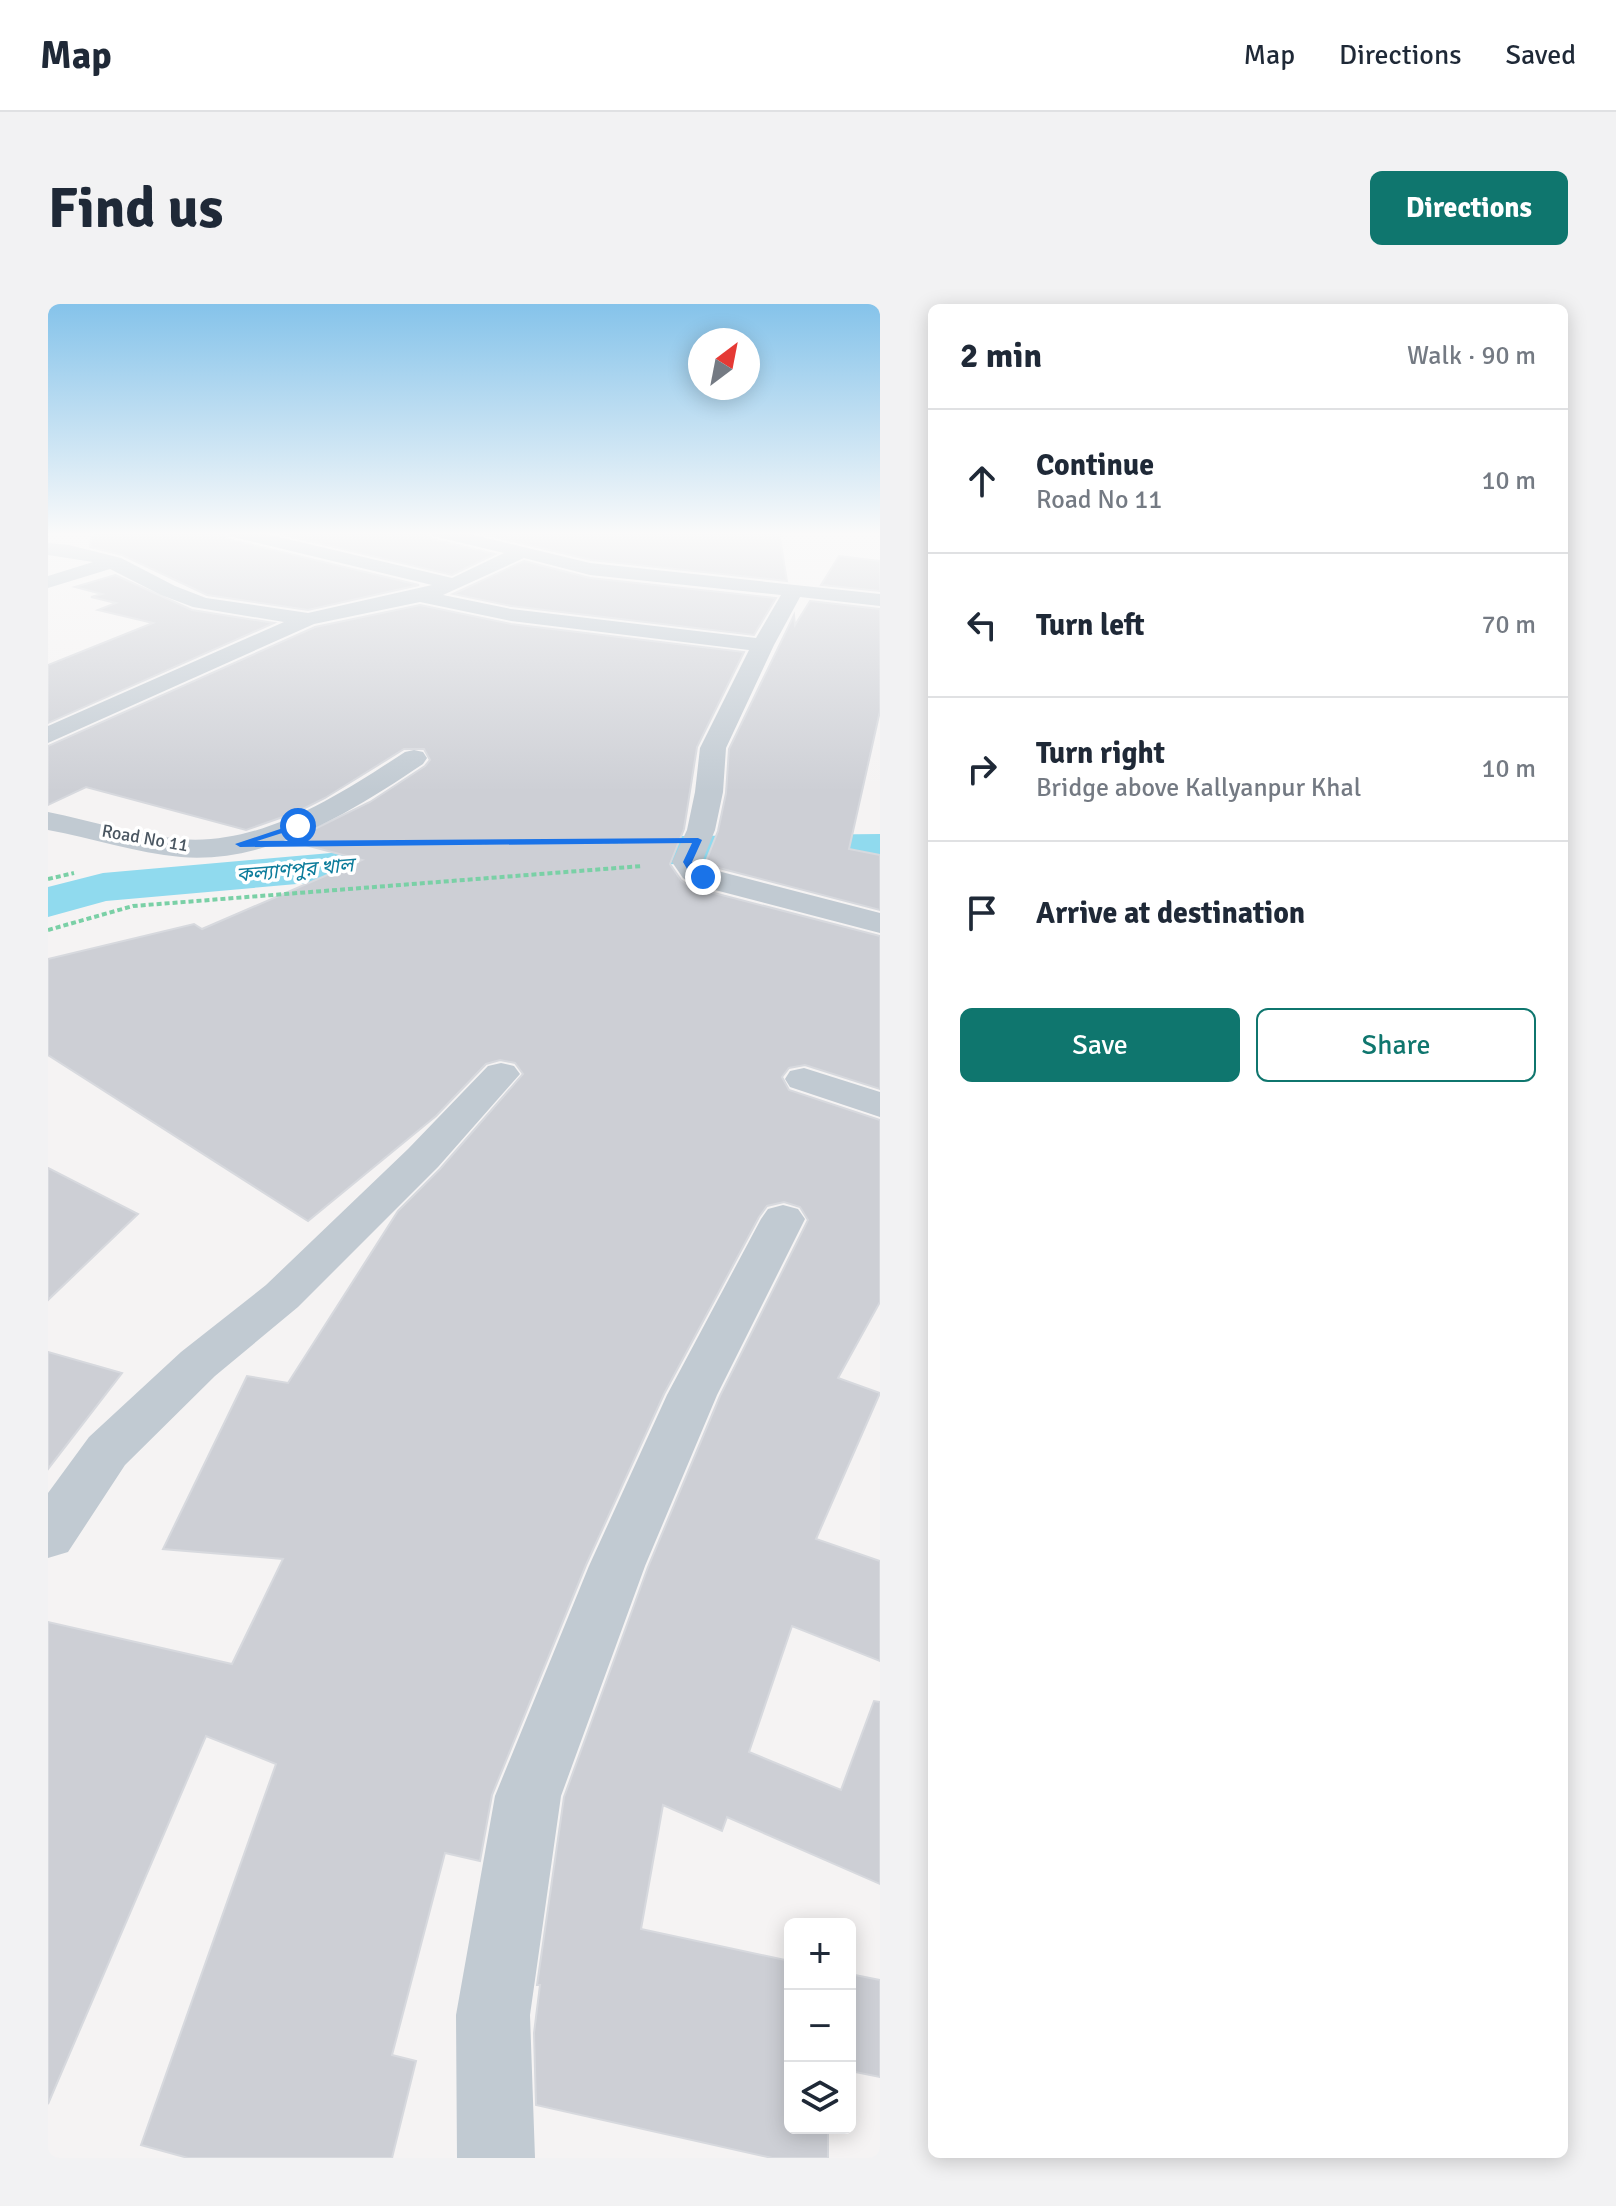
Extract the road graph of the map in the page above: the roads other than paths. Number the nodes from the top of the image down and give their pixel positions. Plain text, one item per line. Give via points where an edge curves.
1 (308, 619) edge
2 (541, 619) edge
3 (778, 619) edge
4 (763, 645) junction
5 (48, 735) edge
6 (414, 758) dead end
7 (48, 821) edge
8 (880, 923) edge
9 (501, 1074) dead end
10 (804, 1079) dead end
11 (880, 1105) edge
12 (783, 1219) dead end
13 (48, 1536) edge
14 (496, 2158) edge

1 - 5 street
2 - 4 street
3 - 4 street
4 - 8 street via 713,748 694,872
6 - 7 street, Road No 11 via 298,826 240,844 182,848
9 - 13 street via 282,1296 198,1364 107,1451
10 - 11 street
12 - 14 street via 686,1410 617,1566 528,1796 493,2015

